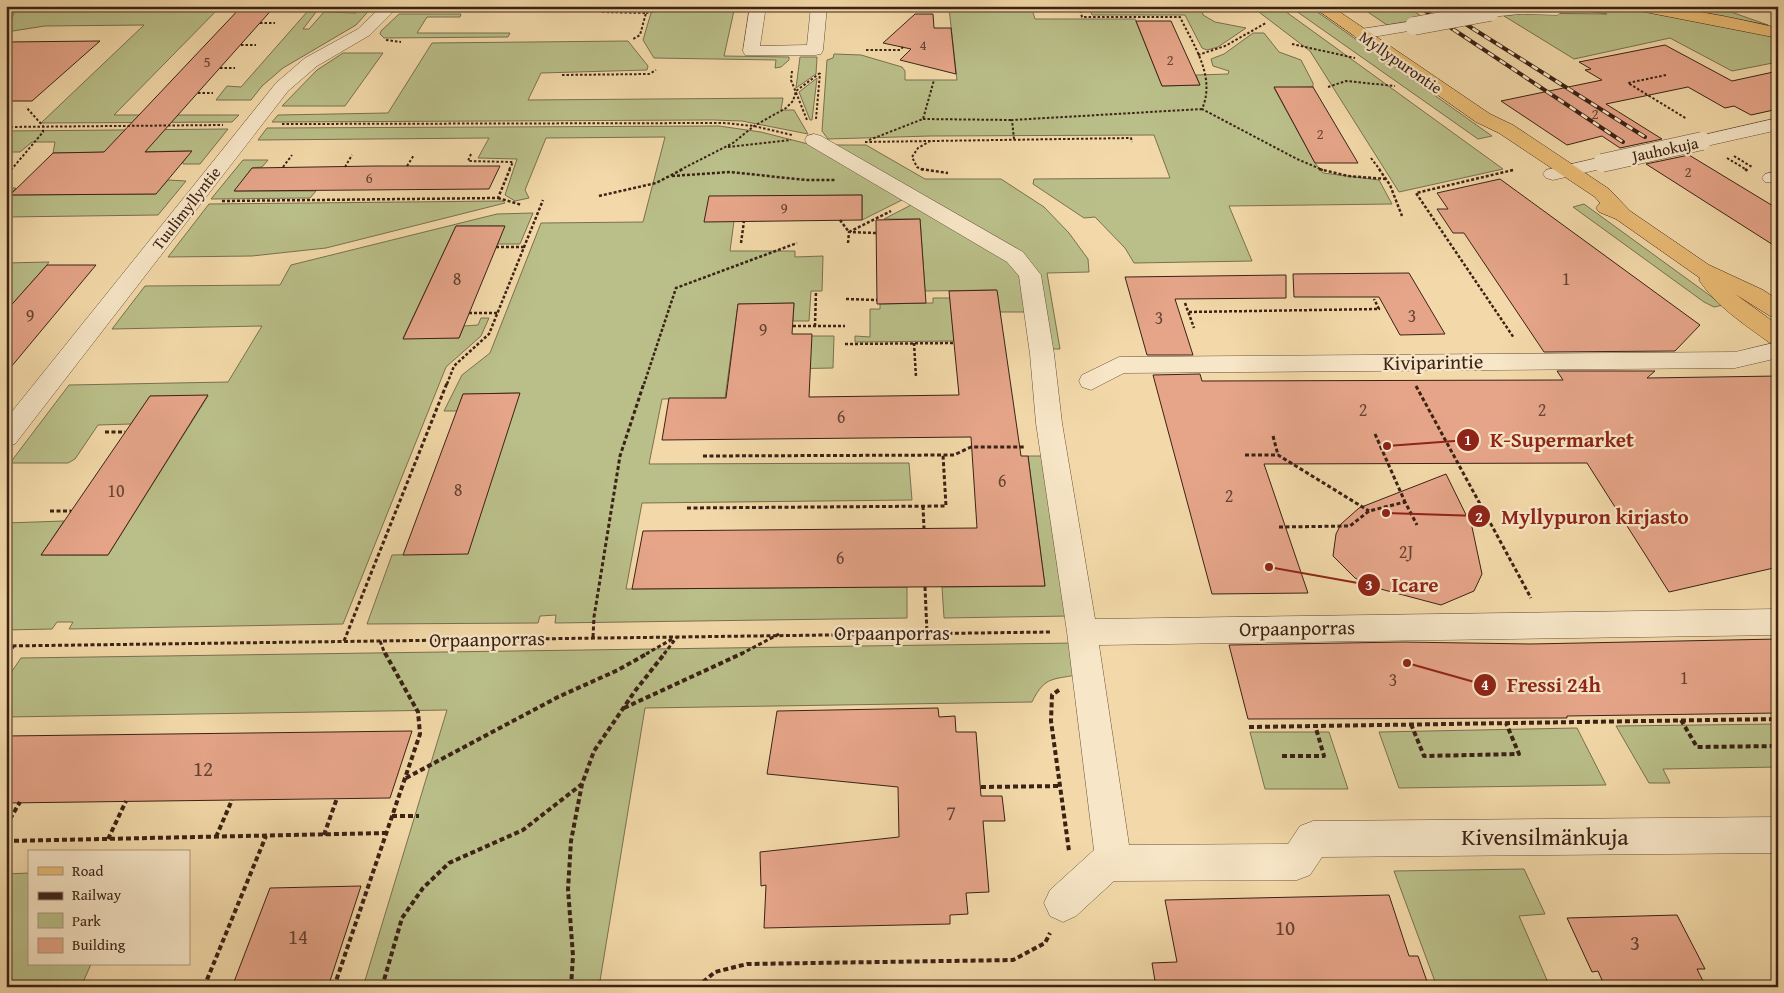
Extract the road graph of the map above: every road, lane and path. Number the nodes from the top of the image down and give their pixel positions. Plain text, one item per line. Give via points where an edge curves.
1 (9, 6) edge
2 (391, 6) edge
3 (680, 6) edge
4 (758, 6) edge
5 (819, 6) edge
6 (1079, 6) edge
7 (1320, 6) edge
8 (1640, 6) edge
9 (1733, 6) edge
10 (1557, 10) dead end
11 (602, 12) dead end
12 (646, 13) junction
13 (6, 14) edge
14 (1778, 22) edge
15 (260, 23) dead end
16 (275, 23) dead end
17 (1266, 23) dead end
18 (1778, 33) edge
19 (1361, 34) junction
20 (633, 39) dead end
21 (1292, 44) dead end
22 (241, 45) dead end
23 (256, 45) dead end
24 (903, 48) dead end
25 (815, 50) junction
26 (866, 50) dead end
27 (1198, 55) junction
28 (1356, 58) dead end
29 (220, 68) dead end
30 (235, 68) dead end
31 (656, 70) dead end
32 (792, 71) dead end
33 (820, 74) junction
34 (562, 75) dead end
35 (1666, 75) dead end
36 (934, 80) dead end
37 (1395, 86) dead end
38 (1328, 87) dead end
39 (796, 91) junction
40 (198, 93) dead end
41 (213, 93) dead end
42 (26, 107) dead end
43 (1202, 109) junction
44 (923, 119) junction
45 (1012, 120) junction
46 (1691, 121) dead end
47 (226, 124) dead end
48 (276, 124) dead end
49 (1778, 124) edge
50 (44, 126) junction
51 (754, 126) junction
52 (6, 127) edge
53 (935, 139) junction
54 (1014, 139) junction
55 (814, 140) junction
56 (1132, 142) dead end
57 (723, 148) junction
58 (414, 154) dead end
59 (471, 154) dead end
60 (1719, 154) dead end
61 (292, 155) dead end
62 (352, 155) dead end
63 (1370, 158) dead end
64 (472, 161) junction
65 (407, 166) dead end
66 (469, 166) dead end
67 (283, 167) dead end
68 (345, 167) dead end
69 (1513, 170) dead end
70 (1560, 172) junction
71 (948, 173) dead end
72 (6, 176) edge
73 (1767, 176) edge
74 (669, 177) junction
75 (1386, 178) junction
76 (836, 180) dead end
77 (599, 196) dead end
78 (498, 198) junction
79 (915, 198) junction
80 (544, 200) dead end
81 (216, 202) dead end
82 (522, 205) dead end
83 (1402, 216) dead end
84 (840, 220) dead end
85 (744, 221) dead end
86 (849, 232) junction
87 (876, 233) dead end
88 (741, 243) dead end
89 (797, 243) dead end
90 (848, 243) dead end
91 (525, 247) junction
92 (496, 248) dead end
93 (1701, 270) junction
94 (816, 291) dead end
95 (846, 299) dead end
96 (1374, 299) dead end
97 (877, 300) dead end
98 (1185, 303) dead end
99 (1778, 311) edge
100 (1188, 312) junction
101 (469, 313) dead end
102 (498, 313) junction
103 (793, 326) dead end
104 (815, 326) junction
105 (845, 326) dead end
106 (1194, 328) dead end
107 (1778, 337) edge
108 (914, 343) junction
109 (954, 343) dead end
110 (844, 344) dead end
111 (1778, 350) edge
112 (1529, 361) junction
113 (1404, 362) junction
114 (916, 377) dead end
115 (1091, 381) dead end
116 (11, 424) edge
117 (105, 432) dead end
118 (125, 432) dead end
119 (1375, 434) dead end
120 (1273, 436) dead end
121 (1053, 447) junction
122 (943, 455) junction
123 (1245, 455) dead end
124 (1278, 455) junction
125 (703, 456) dead end
126 (1405, 502) junction
127 (922, 506) junction
128 (687, 508) dead end
129 (50, 511) dead end
130 (71, 511) dead end
131 (1369, 512) junction
132 (1416, 525) dead end
133 (1279, 527) dead end
134 (924, 529) dead end
135 (925, 587) dead end
136 (1778, 622) edge
137 (1546, 624) junction
138 (1082, 632) junction
139 (927, 633) junction
140 (780, 634) junction
141 (677, 636) junction
142 (593, 637) junction
143 (380, 641) junction
144 (344, 642) junction
145 (6, 646) edge
146 (13, 646) junction
147 (6, 658) edge
148 (1089, 682) junction
149 (623, 709) junction
150 (1778, 718) edge
151 (1681, 720) junction
152 (1506, 723) junction
153 (1411, 724) junction
154 (1315, 725) junction
155 (1249, 727) dead end
156 (1778, 746) edge
157 (1282, 756) dead end
158 (405, 779) junction
159 (582, 784) junction
160 (1060, 786) junction
161 (981, 787) dead end
162 (337, 798) dead end
163 (232, 800) dead end
164 (126, 801) dead end
165 (20, 802) dead end
166 (392, 816) junction
167 (419, 816) dead end
168 (6, 826) edge
169 (387, 833) junction
170 (324, 835) junction
171 (1778, 835) edge
172 (266, 836) junction
173 (216, 837) junction
174 (108, 839) junction
175 (6, 841) edge
176 (1114, 863) junction
177 (1063, 903) junction
178 (204, 987) edge
179 (334, 987) edge
180 (382, 987) edge
181 (571, 987) edge
182 (697, 987) edge

1 - 13 path
2 - 116 street, Tuulimyllyntie via 364,32 311,62 282,87
3 - 12 path
4 - 25 street via 751,51
5 - 25 street
6 - 27 path via 1082,17 1180,17
7 - 19 main road, Myllypurontie
8 - 18 main road
9 - 14 main road
10 - 19 street, bridge via 1490,12
11 - 12 path
12 - 20 path via 640,35
15 - 16 path
17 - 27 path via 1219,50
19 - 70 main road, Myllypurontie via 1482,118 1492,132
21 - 28 path
22 - 23 path
24 - 26 path
25 - 33 path via 822,56
27 - 43 path via 1207,74 1206,104
29 - 30 path
31 - 34 path via 649,74
32 - 39 path via 791,80
33 - 39 path
33 - 55 path
35 - 46 path via 1628,84
36 - 44 path
37 - 38 path via 1346,81
39 - 51 path via 794,101 786,108
39 - 55 path
40 - 41 path
42 - 50 path
43 - 45 path
43 - 75 path via 1312,167
44 - 45 path
44 - 53 path via 863,142
45 - 54 path
47 - 50 path
48 - 51 path via 724,123
49 - 70 street, Jauhokuja, bridge
50 - 52 path
50 - 72 path via 43,132
51 - 55 path
51 - 57 path
53 - 54 path
53 - 71 path via 918,148 912,156 913,163 918,169 930,173
54 - 56 path via 1131,138
55 - 57 path via 777,140
55 - 79 street
57 - 74 path
58 - 65 path
59 - 64 path via 468,161
60 - 73 path
61 - 67 path
62 - 68 path
63 - 75 path
64 - 66 path
64 - 78 path via 513,162
69 - 112 path via 1416,193
70 - 93 main road, Myllypurontie via 1585,197 1623,215
74 - 76 path via 730,172
74 - 77 path
75 - 83 path
78 - 81 path
78 - 82 path
79 - 86 path
79 - 121 street via 1015,257 1030,275
80 - 91 path
84 - 86 path
85 - 88 path
86 - 87 path
86 - 90 path
89 - 142 path via 676,288 620,456
91 - 92 path
91 - 102 path
93 - 99 main road, Myllypurontie via 1755,295
93 - 107 main road, Myllypurontie via 1728,301
94 - 104 path
95 - 97 path
96 - 100 path via 1379,310
98 - 100 path
100 - 106 path
101 - 102 path
102 - 144 path via 490,334 454,366
103 - 104 path
104 - 105 path
108 - 109 path
108 - 110 path
108 - 114 path
111 - 112 street, Kiviparintie via 1735,360
112 - 113 street, Kiviparintie
113 - 115 street, Kiviparintie via 1119,366
113 - 137 path
117 - 118 path
119 - 126 path
120 - 124 path
121 - 122 path via 972,447 954,455
121 - 138 street
122 - 125 path
122 - 127 path via 946,506
123 - 124 path
124 - 131 path
126 - 131 path
126 - 132 path
127 - 128 path
127 - 134 path
129 - 130 path
131 - 133 path via 1350,526
135 - 139 path
136 - 137 street, Orpaanporras
137 - 138 street, Orpaanporras
138 - 139 path, Orpaanporras
138 - 148 street
139 - 140 path, Orpaanporras
140 - 141 path, Orpaanporras
140 - 149 path
141 - 142 path, Orpaanporras
141 - 149 path
141 - 158 path via 618,670 558,697
142 - 143 path, Orpaanporras
143 - 144 path, Orpaanporras
143 - 158 path via 418,712 420,734
144 - 146 path, Orpaanporras
145 - 146 path, Orpaanporras
146 - 147 path
148 - 160 path via 1065,685 1052,695 1050,721
148 - 176 street
149 - 159 path via 594,751
150 - 151 path
151 - 152 path
151 - 156 path via 1697,747
152 - 153 path
152 - 153 path via 1519,754 1424,756
153 - 154 path
154 - 155 path
154 - 157 path via 1324,756
158 - 166 path
159 - 180 path via 523,830 450,863 423,888 402,918
159 - 181 path via 571,841 568,889 573,956
160 - 161 path
160 - 177 path via 1069,849 1070,885
162 - 170 path
163 - 173 path
164 - 174 path
165 - 168 path
166 - 167 path
166 - 169 path
169 - 170 path
169 - 179 path
170 - 172 path
171 - 176 street, Kivensilmänkuja via 1313,839 1297,862
172 - 173 path
172 - 178 path
173 - 174 path
174 - 175 path
176 - 177 street via 1107,863
177 - 182 path via 1045,943 1013,960 747,964 715,972

